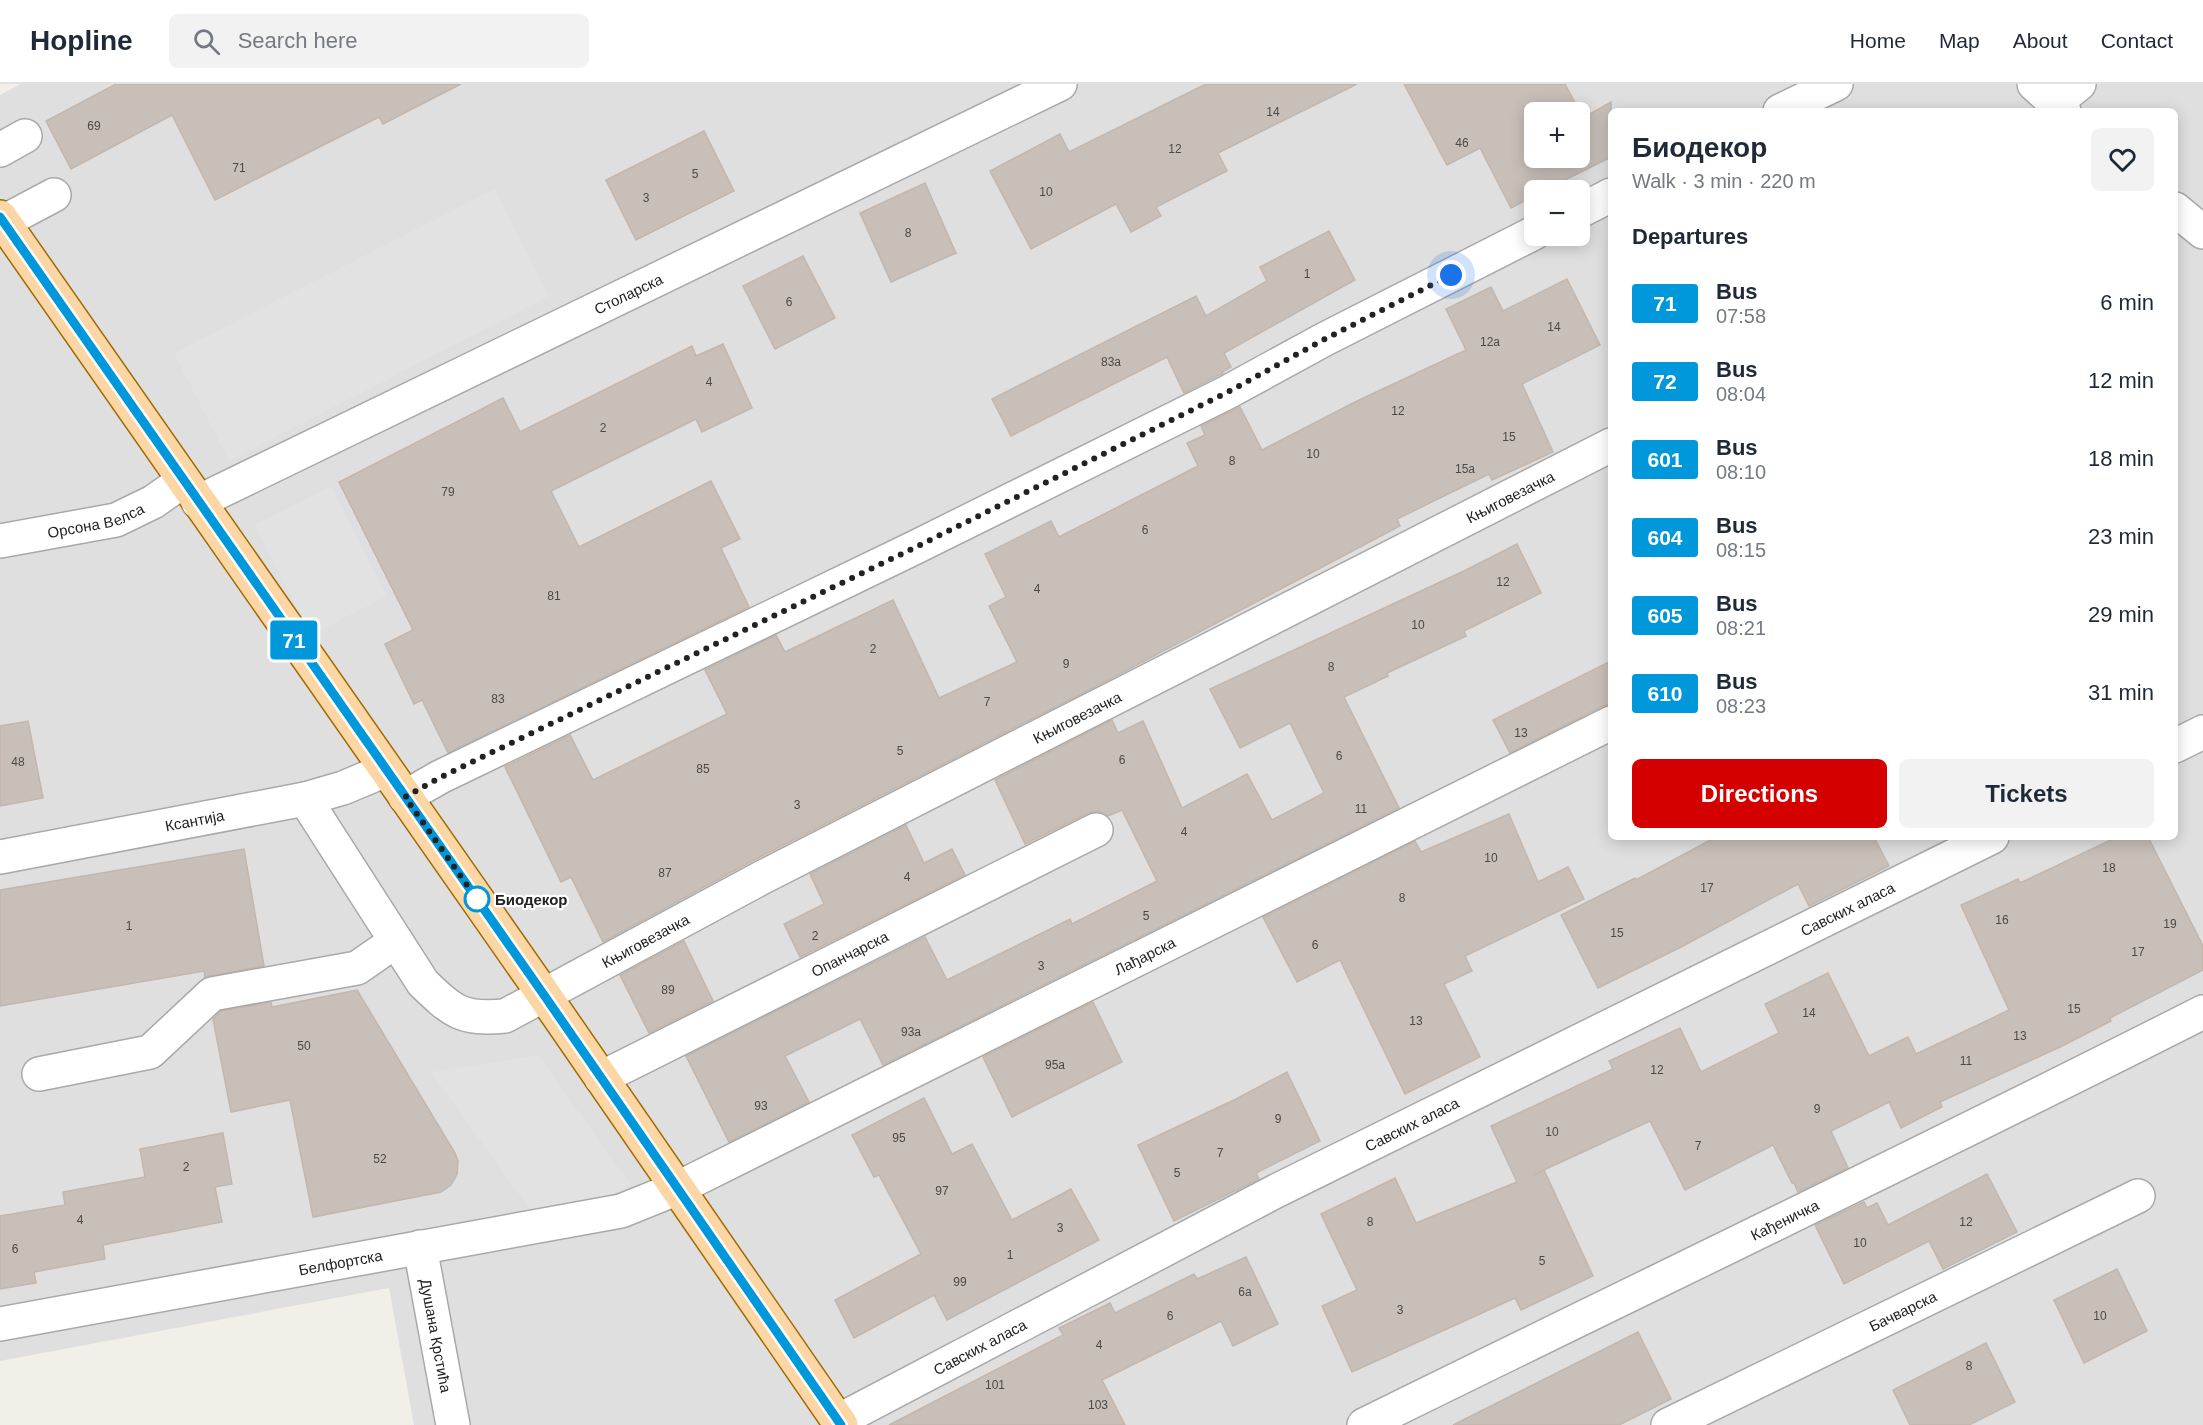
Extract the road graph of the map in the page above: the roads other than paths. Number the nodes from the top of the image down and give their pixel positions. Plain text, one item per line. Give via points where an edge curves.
1 (1060, 84) edge
2 (1836, 84) edge
3 (1786, 108) edge
4 (54, 195) dead end
5 (1608, 197) edge
6 (1590, 206) edge
7 (2178, 211) edge
8 (2, 219) edge
9 (2203, 231) edge
10 (1524, 238) edge
11 (1608, 447) edge
12 (190, 491) junction
13 (0, 541) edge
14 (1608, 724) edge
15 (2203, 732) edge
16 (2178, 744) edge
17 (386, 770) junction
18 (405, 797) junction
19 (305, 799) junction
20 (1096, 830) dead end
21 (1986, 840) edge
22 (0, 857) edge
23 (396, 941) junction
24 (544, 995) junction
25 (2203, 1012) edge
26 (39, 1074) dead end
27 (602, 1078) junction
28 (678, 1188) junction
29 (2138, 1196) dead end
30 (420, 1247) junction
31 (0, 1324) edge
32 (840, 1423) edge
33 (453, 1425) edge
34 (1364, 1425) edge
35 (1668, 1425) edge

1 - 12 street, Столарска
2 - 3 street
4 - 8 street
5 - 6 street
7 - 9 street
8 - 12 main road
10 - 18 street via 1226,393
11 - 24 street, Књиговезачка via 761,878
12 - 13 street, Орсона Велса via 153,502 116,520
12 - 17 main road
14 - 28 street, Лађарска
15 - 16 street
17 - 18 main road
17 - 19 street, Ксантија
18 - 24 main road
19 - 22 street, Ксантија
19 - 23 street, Књиговезачка
20 - 27 street, Опанчарска
21 - 32 street, Савских аласа via 1276,1191
23 - 24 street, Књиговезачка via 423,983 460,1013 480,1018 505,1016
23 - 26 street via 357,968 212,994 150,1052
24 - 27 main road
25 - 34 street, Кађеничка
27 - 28 main road
28 - 30 street, Белфортска via 621,1211
28 - 32 main road
29 - 35 street, Бачварска
30 - 31 street, Белфортска
30 - 33 street, Душана Крстића

